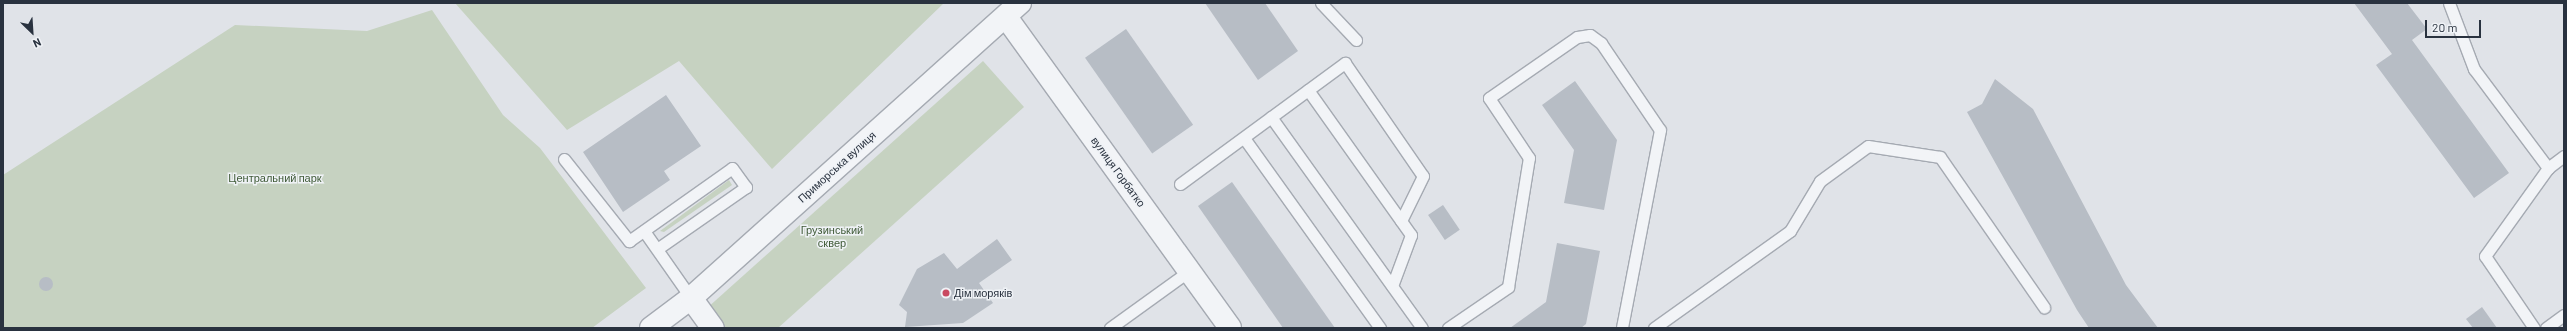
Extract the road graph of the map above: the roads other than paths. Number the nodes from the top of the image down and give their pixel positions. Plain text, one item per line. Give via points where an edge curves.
1 (1321, 3) edge
2 (2449, 3) edge
3 (1013, 10) edge
4 (1356, 40) dead end
5 (1308, 90) junction
6 (1271, 118) junction
7 (1244, 138) junction
8 (2564, 156) edge
9 (564, 159) dead end
10 (2548, 168) junction
11 (1180, 184) dead end
12 (1402, 221) junction
13 (644, 231) junction
14 (657, 248) junction
15 (1189, 271) junction
16 (1392, 286) junction
17 (691, 298) junction
18 (2044, 307) dead end
19 (2564, 315) edge
20 (651, 328) edge
21 (712, 328) edge
22 (1110, 328) edge
23 (1230, 328) edge
24 (1380, 328) edge
25 (1422, 328) edge
26 (1448, 328) edge
27 (1622, 328) edge
28 (1654, 328) edge
29 (2534, 328) edge
30 (2546, 328) edge

1 - 4 lane
2 - 10 lane via 2474,69
3 - 15 street, вулиця Горбатко
3 - 17 street, Приморська вулиця
5 - 6 lane
5 - 12 lane
5 - 12 lane via 1345,63 1423,176
6 - 7 lane
6 - 16 lane
7 - 11 lane
7 - 24 lane
8 - 10 lane
9 - 13 lane via 629,241
10 - 29 lane via 2485,256
12 - 16 lane via 1411,235
13 - 14 lane
13 - 14 lane via 732,168 746,187
14 - 17 lane
15 - 22 lane
15 - 23 street, вулиця Горбатко
16 - 25 lane
17 - 20 street, Приморська вулиця
17 - 21 street
18 - 28 lane via 1940,157 1868,146 1820,181 1790,231
19 - 30 lane
26 - 27 lane via 1508,287 1529,158 1489,98 1577,37 1590,35 1600,43 1660,130

